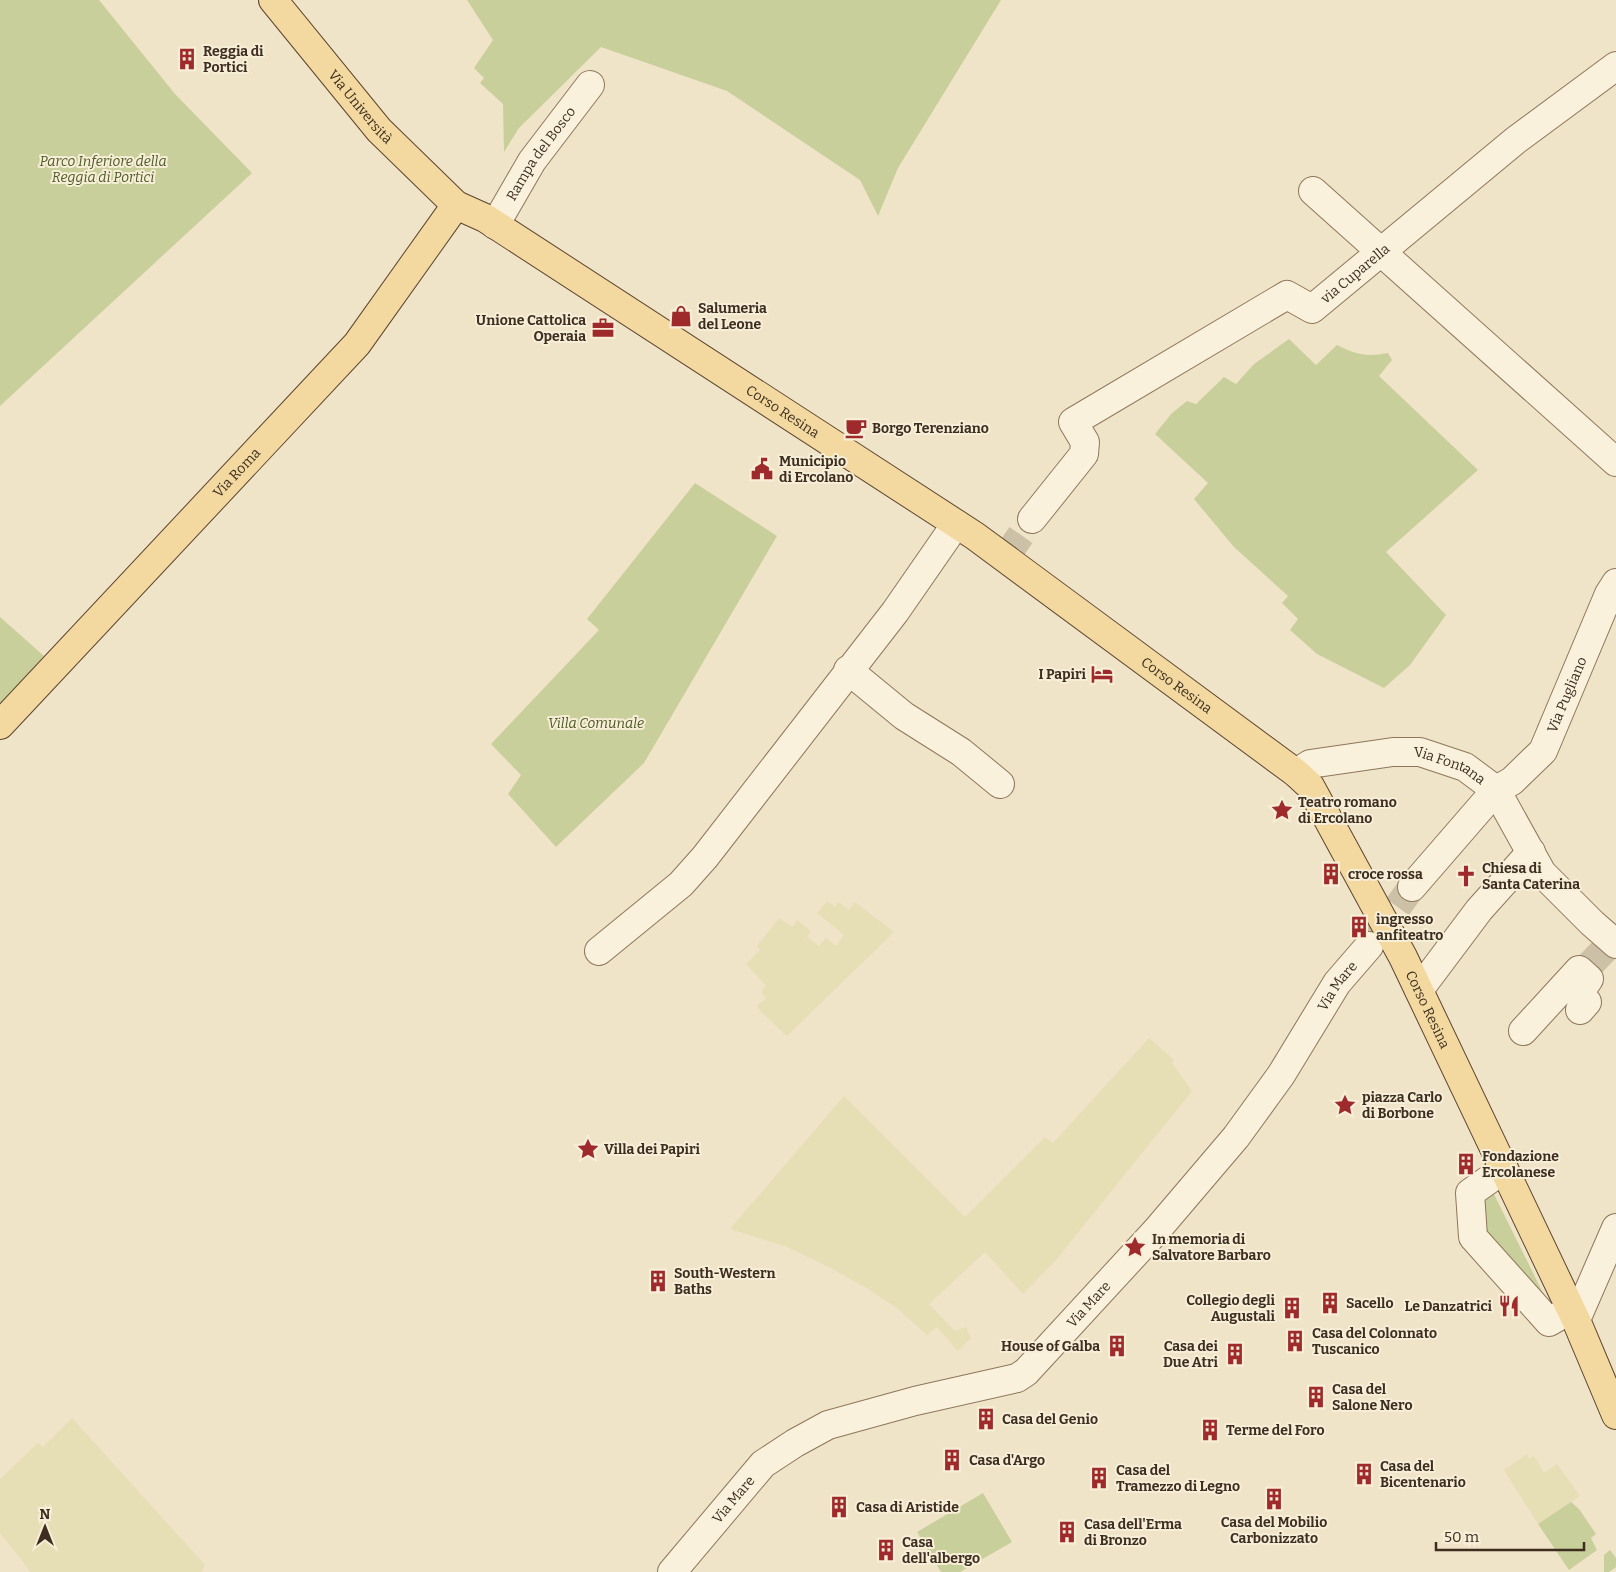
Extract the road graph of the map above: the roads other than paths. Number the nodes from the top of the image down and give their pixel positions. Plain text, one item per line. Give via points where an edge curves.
1 (273, 0) edge
2 (1616, 66) edge
3 (590, 85) dead end
4 (1313, 191) dead end
5 (456, 205) junction
6 (495, 225) junction
7 (1382, 253) junction
8 (1616, 462) edge
9 (1032, 519) tunnel mouth
10 (956, 524) junction
11 (1616, 583) edge
12 (848, 670) junction
13 (0, 725) edge
14 (1296, 773) junction
15 (1000, 784) dead end
16 (1496, 790) junction
17 (1531, 852) junction
18 (1412, 887) tunnel mouth
19 (1369, 946) tunnel mouth
20 (599, 951) dead end
21 (1600, 955) edge
22 (1419, 990) junction
23 (1580, 1010) dead end
24 (1523, 1031) dead end
25 (1504, 1169) junction
26 (1616, 1228) edge
27 (1574, 1314) junction
28 (1614, 1403) edge
29 (672, 1572) edge

1 - 5 main road, Via Università via 379,130
2 - 7 street, via Cuparella via 1516,140
3 - 6 street, Rampa del Bosco via 532,161
4 - 7 street
5 - 6 main road, Corso Resina
5 - 13 main road, Via Roma via 357,344
6 - 10 main road, Corso Resina
7 - 8 street
7 - 9 street, via Cuparella via 1312,310 1287,295 1073,422 1084,442 1084,454
10 - 12 street via 895,612
10 - 14 main road, Corso Resina
11 - 16 street, Via Pugliano via 1543,751 1512,781
12 - 15 street via 904,716 961,752
12 - 20 street via 706,857 682,884
14 - 16 street, Via Fontana via 1310,764 1393,752 1420,752 1465,767
14 - 22 main road, Corso Resina via 1310,786
16 - 17 street, Via Fontana
16 - 18 street, Via Pugliano
17 - 21 street, Via Fontana
17 - 22 street via 1479,910
19 - 29 street, Via Mare via 1337,983 1281,1075 1236,1137 1156,1232 1026,1372 1017,1378 828,1425 795,1443 763,1464
21 - 23 street via 1578,994 1587,1002
21 - 24 street via 1579,970
22 - 25 main road, Corso Resina
25 - 27 main road, Corso Resina
25 - 27 street via 1470,1193 1473,1237 1549,1322
26 - 27 street
27 - 28 main road, Corso Resina

